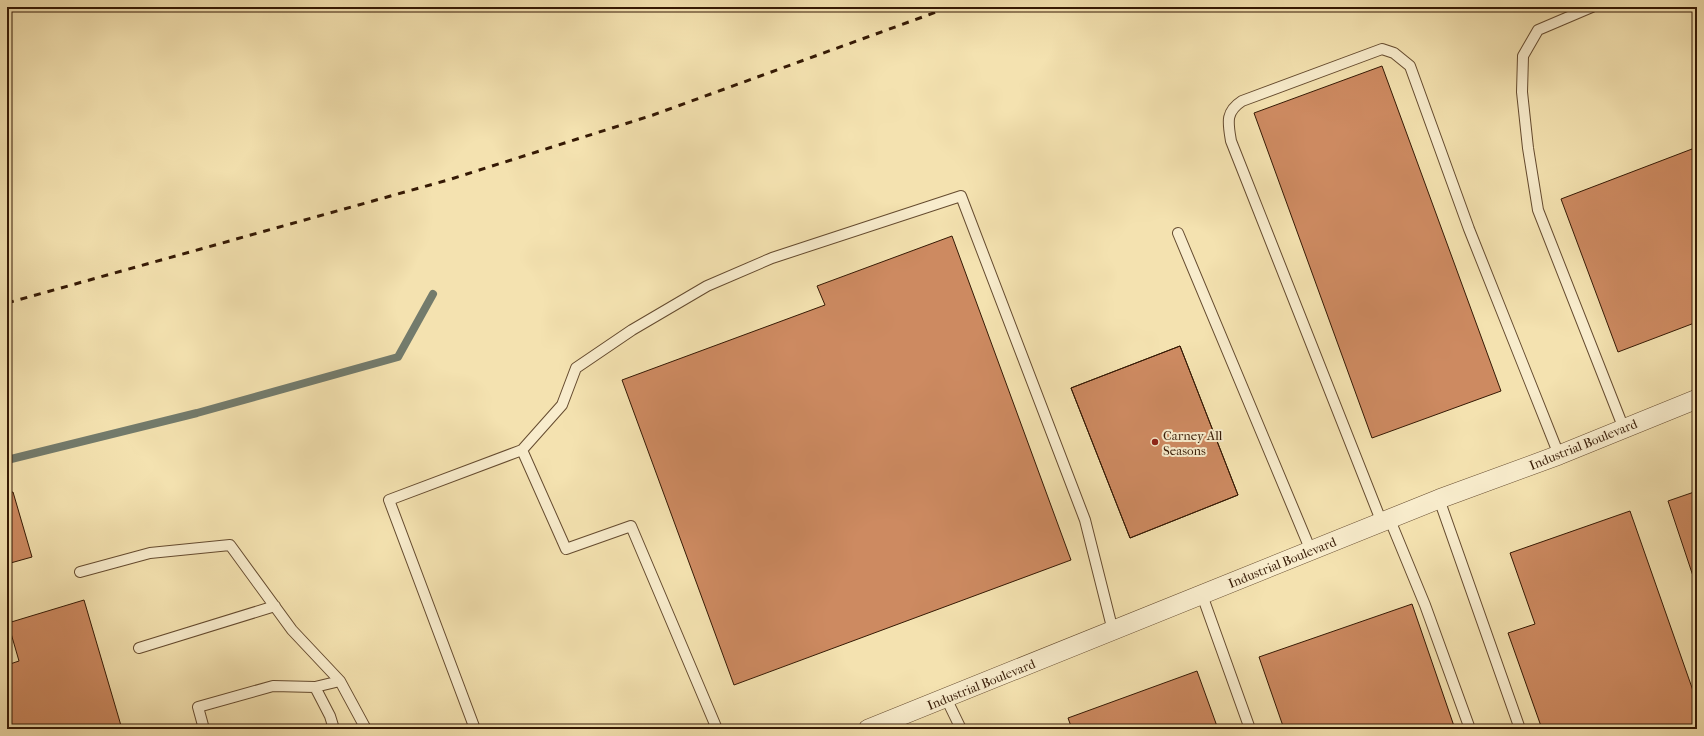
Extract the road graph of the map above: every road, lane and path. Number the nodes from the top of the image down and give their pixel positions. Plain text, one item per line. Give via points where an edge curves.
1 (1592, 7) edge
2 (1178, 233) dead end
3 (1697, 399) edge
4 (1624, 429) junction
5 (522, 450) junction
6 (1559, 455) junction
7 (1439, 499) junction
8 (1386, 522) junction
9 (1311, 551) junction
10 (80, 572) dead end
11 (1202, 595) junction
12 (275, 606) junction
13 (1113, 630) junction
14 (139, 648) dead end
15 (340, 681) junction
16 (315, 687) junction
17 (946, 698) junction
18 (204, 729) edge
19 (334, 729) edge
20 (366, 729) edge
21 (475, 729) edge
22 (717, 729) edge
23 (868, 729) edge
24 (961, 729) edge
25 (1250, 729) edge
26 (1470, 729) edge
27 (1520, 729) edge

1 - 4 lane via 1538,30 1524,56 1522,92 1538,210
2 - 9 lane
3 - 4 street, Industrial Boulevard
4 - 6 street, Industrial Boulevard
5 - 13 lane via 562,405 576,368 632,330 707,286 772,258 962,196 1085,520
5 - 21 lane via 389,500
5 - 22 lane via 566,549 630,526
6 - 7 street, Industrial Boulevard
6 - 8 lane via 1469,229 1410,66 1394,53 1382,49 1242,100 1233,107 1228,122 1231,141
7 - 8 street, Industrial Boulevard
7 - 27 lane
8 - 9 street, Industrial Boulevard
8 - 26 lane via 1425,605
9 - 11 street, Industrial Boulevard
10 - 12 lane via 150,552 230,545
11 - 13 street, Industrial Boulevard
11 - 25 lane
12 - 14 lane
12 - 15 lane via 292,630
13 - 17 street, Industrial Boulevard
15 - 16 lane
15 - 20 lane
16 - 18 lane via 273,686 198,707
16 - 19 lane
17 - 23 street, Industrial Boulevard
17 - 24 lane

